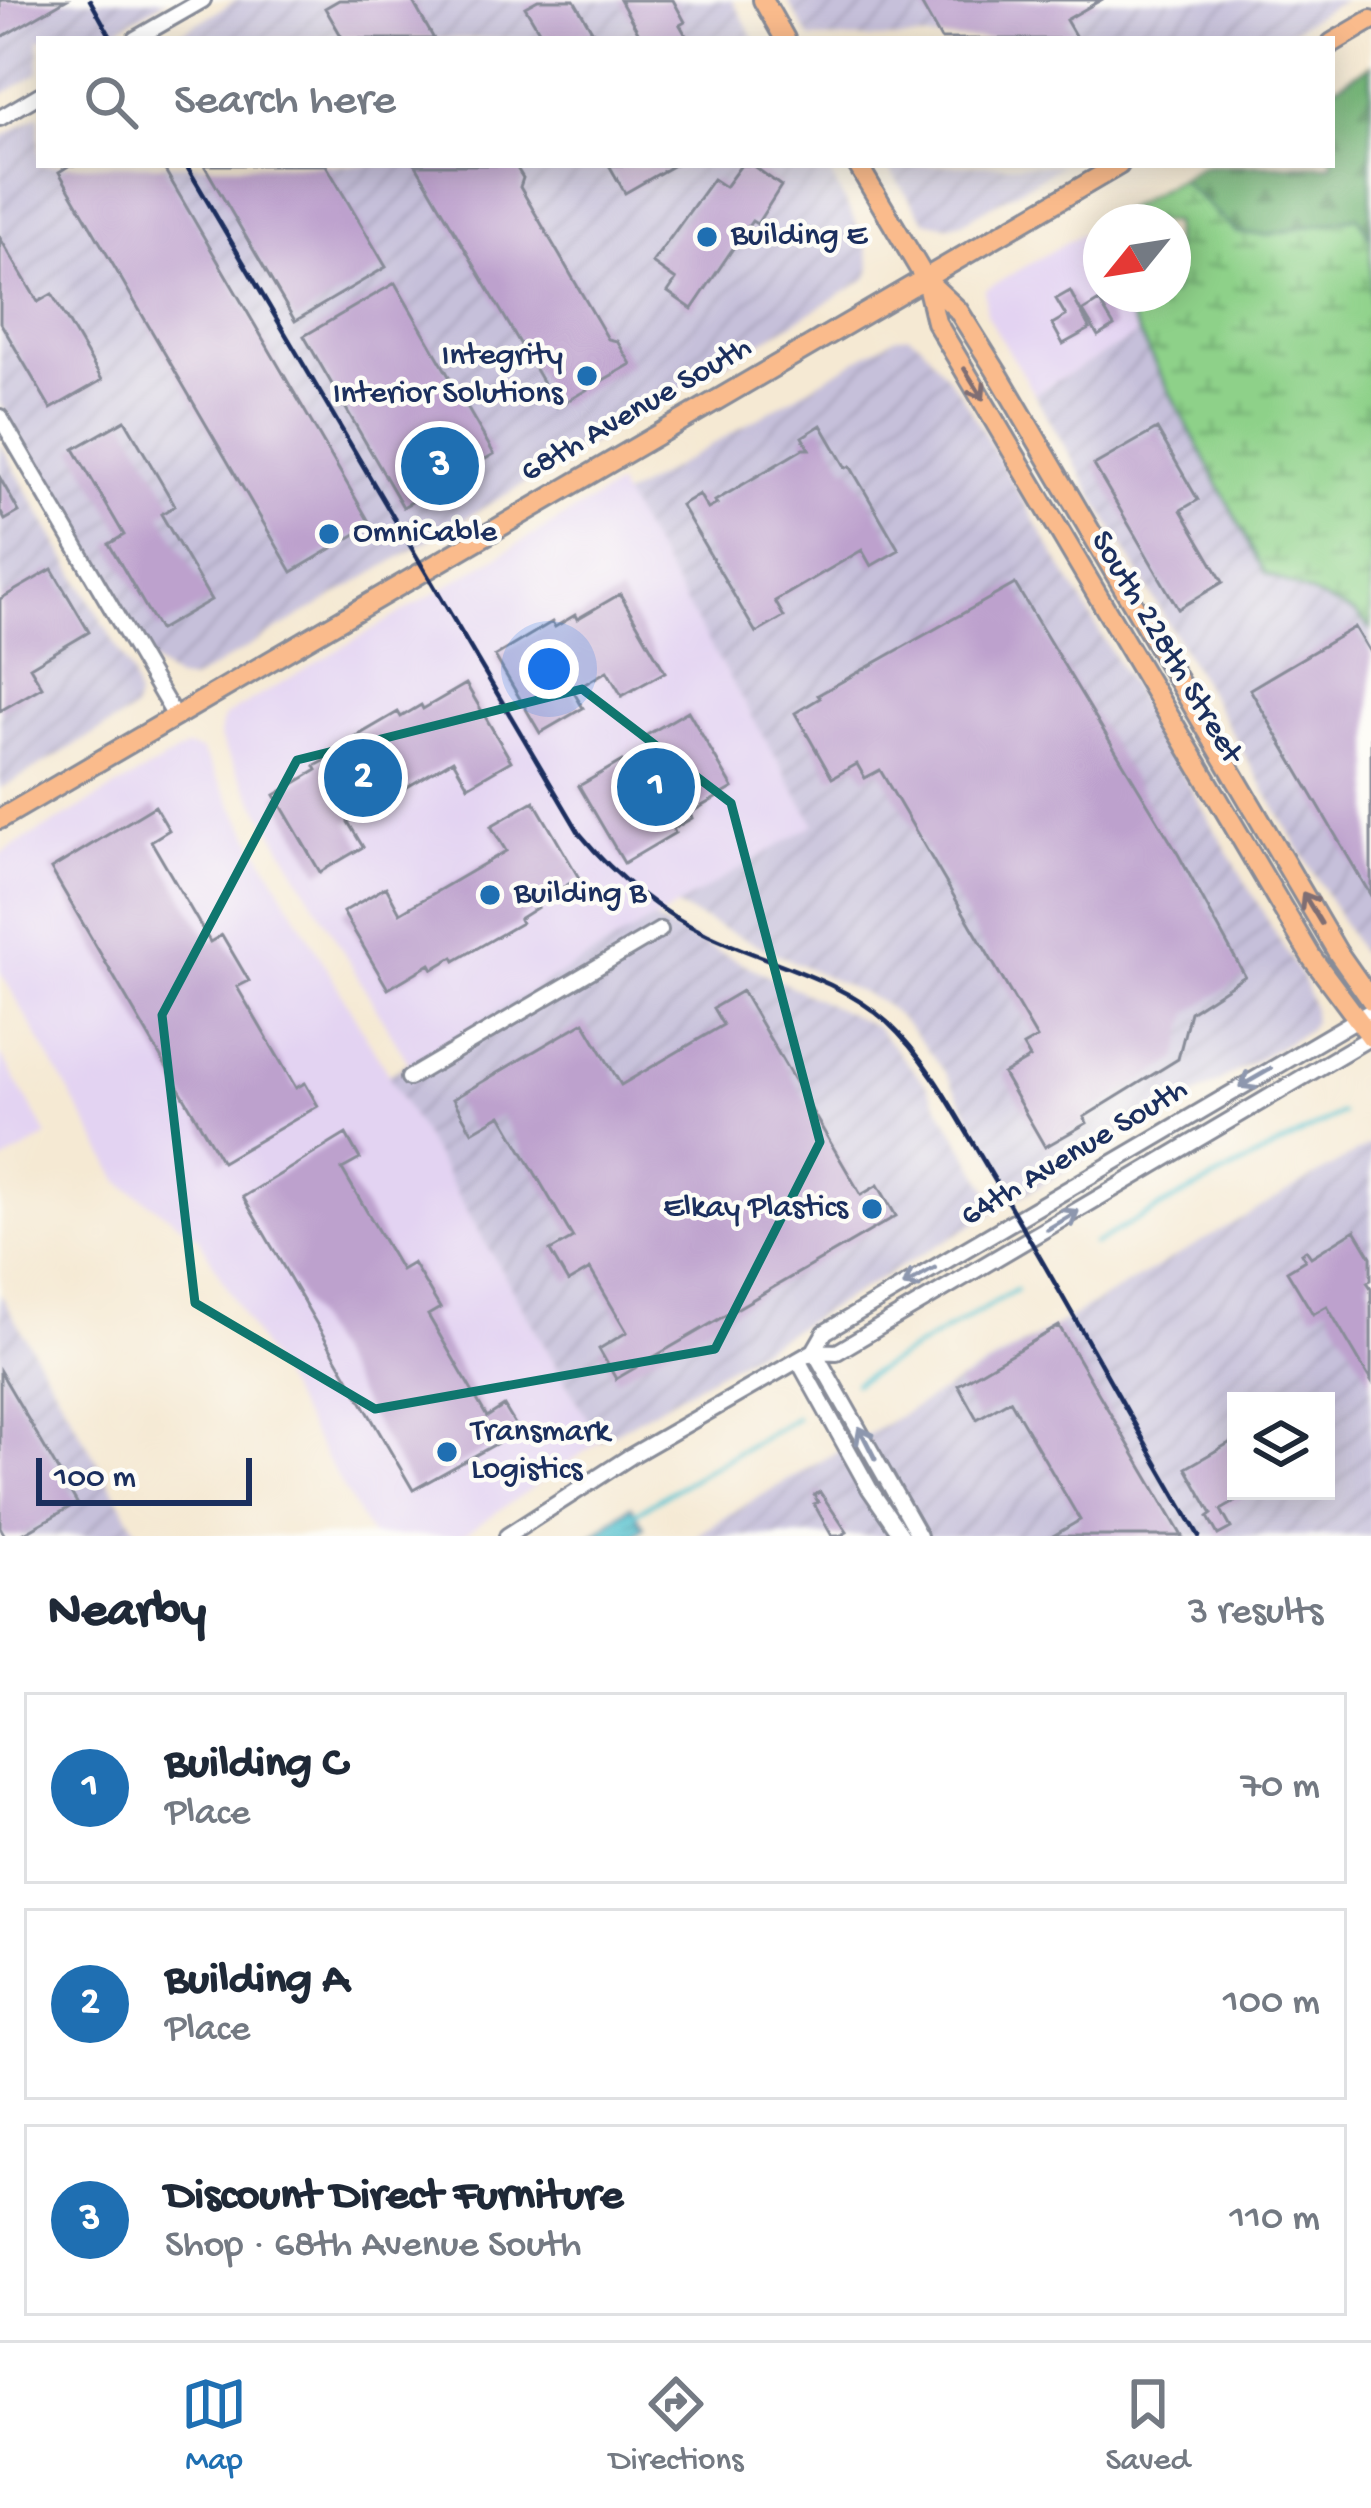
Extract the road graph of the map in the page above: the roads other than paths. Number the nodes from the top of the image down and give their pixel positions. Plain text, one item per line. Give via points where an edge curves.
1 (203, 0) edge
2 (763, 0) edge
3 (1371, 20) edge
4 (140, 36) edge
5 (783, 36) edge
6 (1335, 41) edge
7 (36, 97) edge
8 (0, 118) edge
9 (860, 168) edge
10 (1114, 168) edge
11 (926, 280) junction
12 (0, 416) edge
13 (176, 718) junction
14 (0, 819) edge
15 (660, 930) dead end
16 (1371, 1000) edge
17 (1364, 1015) edge
18 (1371, 1037) edge
19 (409, 1078) dead end
20 (814, 1351) junction
21 (799, 1360) junction
22 (507, 1536) edge
23 (902, 1536) edge
24 (919, 1536) edge

1 - 4 street
2 - 5 main road
3 - 6 main road
7 - 8 street
9 - 11 main road, South 228th Street
10 - 11 main road, 68th Avenue South
11 - 13 main road, 68th Avenue South
16 -> 11 main road, South 228th Street via 998,374 958,310
11 -> 17 main road, South 228th Street via 936,322 1312,958
12 - 13 street
13 - 14 main road, 68th Avenue South
15 - 19 street
17 - 18 main road, South 228th Street
17 -> 20 street, 64th Avenue South via 825,1332
20 -> 18 street, 64th Avenue South via 837,1352
20 - 21 street, 64th Avenue South
24 -> 20 street
21 - 22 street, 64th Avenue South
21 - 23 street

